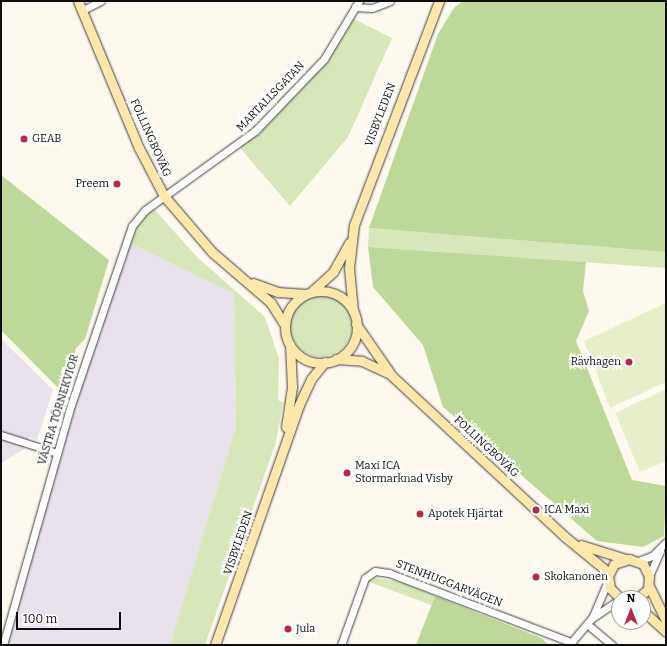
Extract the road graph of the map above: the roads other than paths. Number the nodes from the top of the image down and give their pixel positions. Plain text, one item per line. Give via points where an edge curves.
1 (78, 1) edge
2 (102, 1) edge
3 (390, 1) edge
4 (439, 1) edge
5 (357, 4) edge
6 (83, 10) junction
7 (164, 196) junction
8 (350, 240) junction
9 (248, 281) junction
10 (308, 293) junction
11 (353, 311) junction
12 (356, 324) junction
13 (285, 325) junction
14 (290, 343) junction
15 (336, 359) junction
16 (325, 362) junction
17 (392, 376) junction
18 (1, 435) edge
19 (282, 448) junction
20 (57, 453) junction
21 (564, 536) junction
22 (666, 542) edge
23 (661, 549) junction
24 (626, 559) junction
25 (638, 561) junction
26 (609, 576) junction
27 (649, 576) junction
28 (649, 586) junction
29 (611, 590) edge
30 (645, 590) edge
31 (611, 605) edge
32 (592, 618) junction
33 (651, 618) edge
34 (666, 621) edge
35 (587, 624) junction
36 (666, 632) edge
37 (570, 644) edge
38 (3, 645) edge
39 (215, 645) edge
40 (341, 645) edge
41 (612, 645) edge

1 - 6 main road, FOLLINGBOVÄG
2 - 6 street
3 - 5 street, MARTALLSGATAN via 372,8
4 - 8 main road, VISBYLEDEN via 382,143
5 - 7 street, MARTALLSGATAN via 324,59 255,131
6 - 7 main road, FOLLINGBOVÄG via 139,148
7 - 9 main road, FOLLINGBOVÄG via 212,252
7 - 20 street, VÄSTRA TÖRNEKVIOR via 141,213 129,231
8 - 10 main road, VISBYLEDEN via 333,272
8 - 11 main road, VISBYLEDEN
9 - 10 main road, FOLLINGBOVÄG via 278,292
9 - 13 main road, FOLLINGBOVÄG via 271,303
10 - 11 main road via 336,294
10 - 13 main road via 290,309
11 - 12 main road
12 - 15 main road via 350,347
12 - 17 main road, FOLLINGBOVÄG
13 - 14 main road
14 - 16 main road via 304,358
14 - 19 main road, VISBYLEDEN via 292,387
15 - 16 main road
15 - 17 main road, FOLLINGBOVÄG via 366,363
16 - 19 main road, VISBYLEDEN via 311,378
17 - 21 main road, FOLLINGBOVÄG
18 - 20 street
19 - 39 main road, VISBYLEDEN
20 - 38 street, VÄSTRA TÖRNEKVIOR
21 - 24 main road, FOLLINGBOVÄG via 590,549
21 - 26 main road, FOLLINGBOVÄG
22 - 23 street
23 - 25 street
23 - 27 street
24 - 25 main road, FOLLINGBOVÄG
24 - 26 main road via 614,564
25 - 27 main road
26 - 29 main road, FOLLINGBOVÄG
26 - 32 street
27 - 28 main road
28 - 30 main road
28 - 34 main road
31 - 32 street
32 - 35 street
33 - 36 main road
35 - 37 street
35 - 41 street
37 - 40 street, STENHUGGARVÄGEN via 389,573 375,571 365,578

